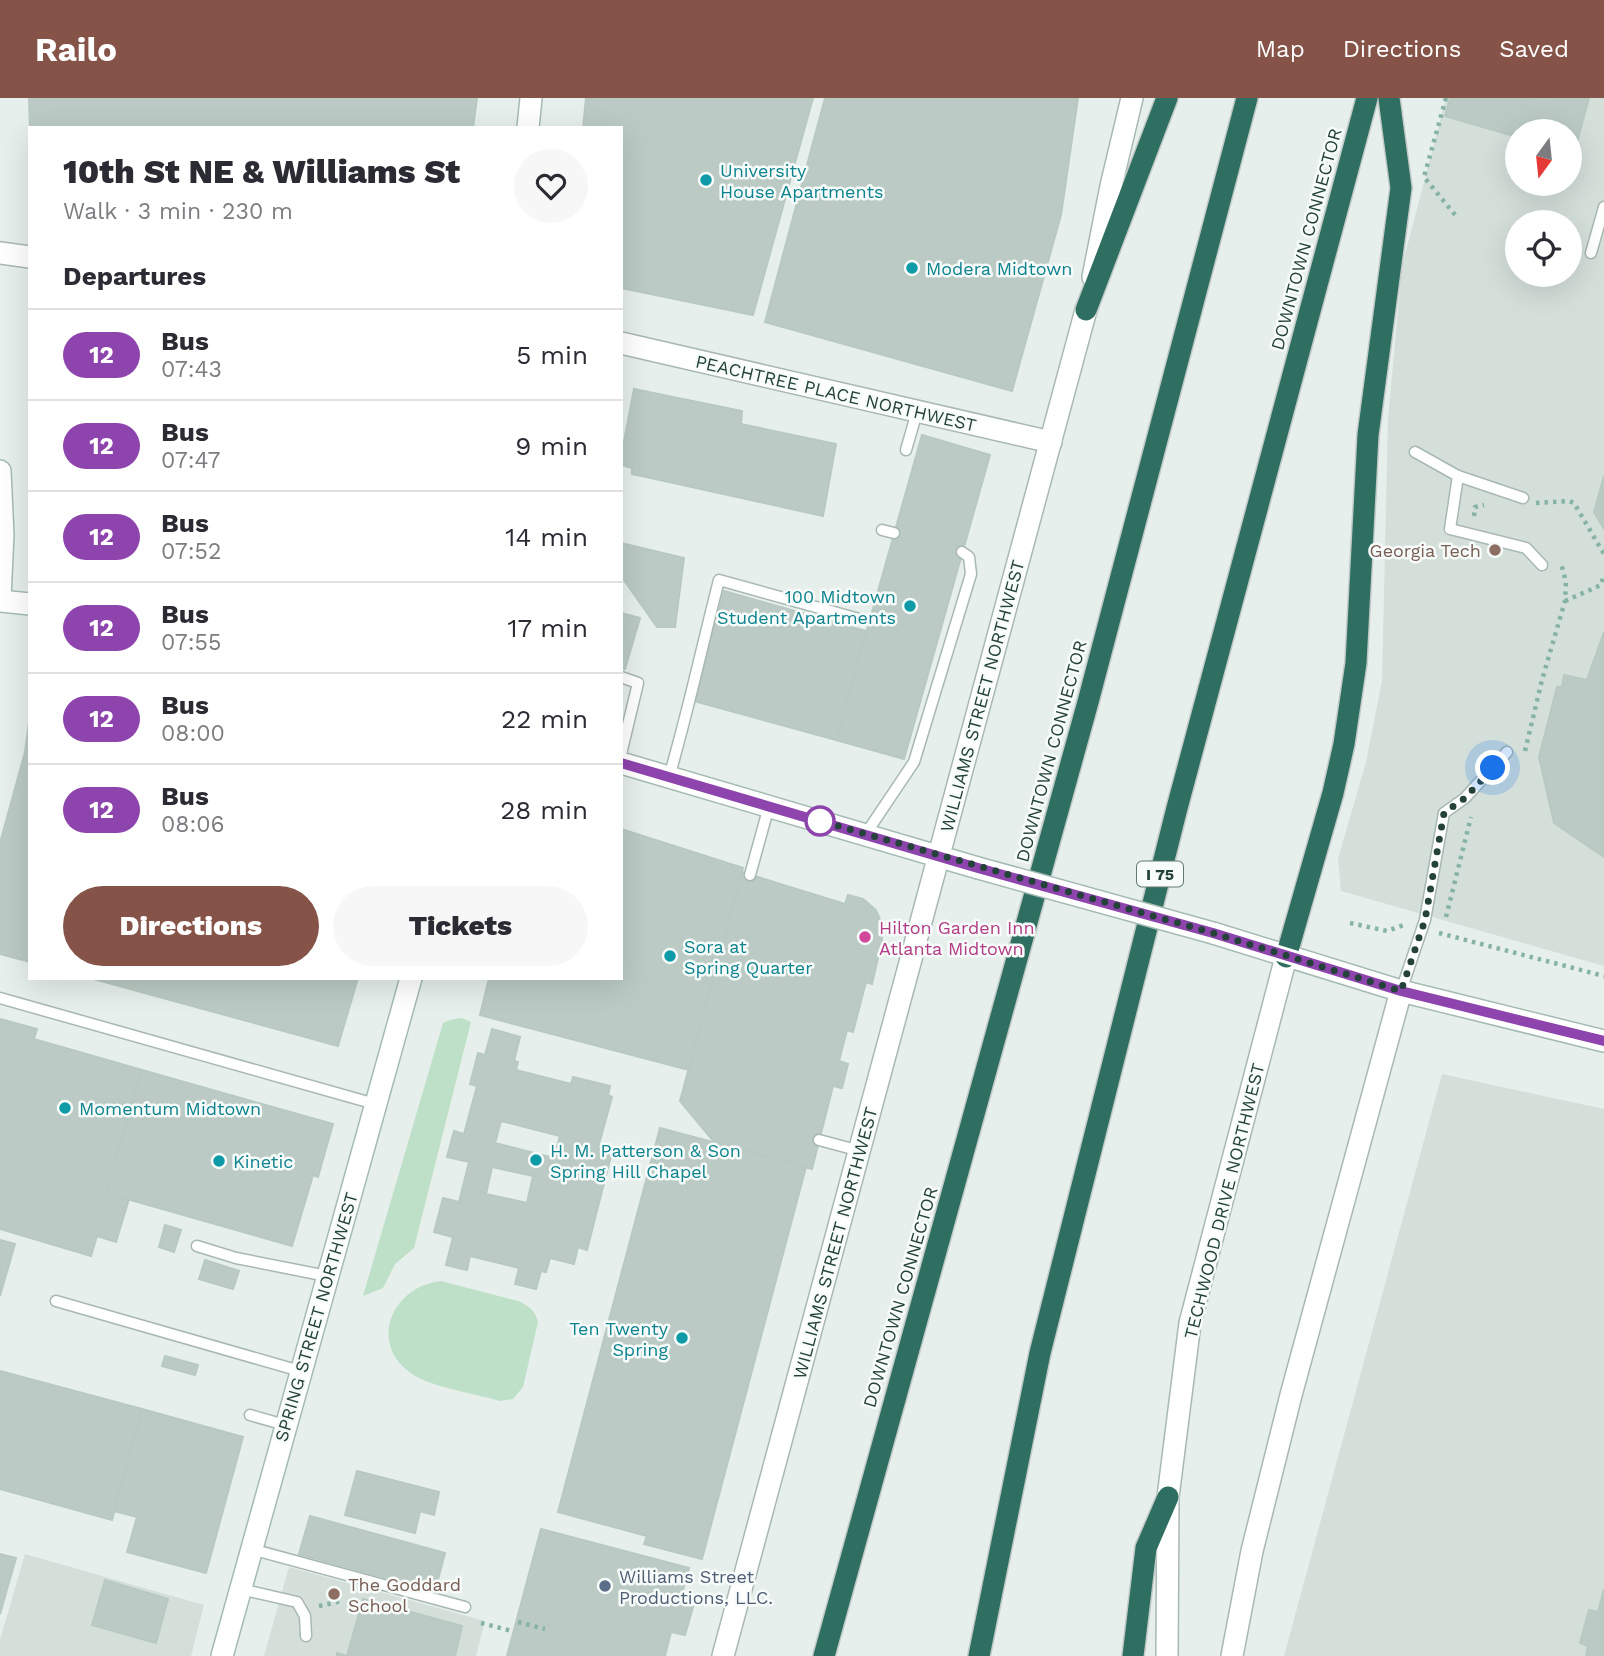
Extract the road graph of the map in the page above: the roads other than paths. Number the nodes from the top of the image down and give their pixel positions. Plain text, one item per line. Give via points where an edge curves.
1 (531, 98) edge
2 (1132, 98) edge
3 (1167, 98) edge
4 (1247, 98) edge
5 (1367, 98) edge
6 (1390, 98) edge
7 (528, 126) edge
8 (1604, 207) edge
9 (0, 253) edge
10 (1591, 253) dead end
11 (28, 257) edge
12 (1086, 310) junction
13 (623, 343) edge
14 (917, 412) junction
15 (1051, 442) junction
16 (906, 450) dead end
17 (1415, 452) dead end
18 (0, 471) edge
19 (1458, 476) junction
20 (1528, 501) road end
21 (882, 530) dead end
22 (894, 533) dead end
23 (962, 552) dead end
24 (1542, 565) dead end
25 (0, 600) edge
26 (28, 604) edge
27 (859, 619) dead end
28 (623, 678) edge
29 (623, 746) edge
30 (1507, 752) dead end
31 (623, 764) edge
32 (669, 777) junction
33 (769, 806) junction
34 (865, 835) junction
35 (940, 856) junction
36 (750, 875) dead end
37 (1286, 957) junction
38 (410, 980) edge
39 (1401, 991) junction
40 (0, 998) edge
41 (1604, 1041) edge
42 (375, 1104) junction
43 (819, 1140) dead end
44 (860, 1151) junction
45 (197, 1246) dead end
46 (327, 1276) junction
47 (56, 1301) dead end
48 (300, 1371) junction
49 (250, 1415) dead end
50 (285, 1425) junction
51 (1168, 1497) junction
52 (251, 1549) junction
53 (240, 1589) junction
54 (465, 1607) dead end
55 (306, 1636) dead end
56 (1231, 1655) edge
57 (222, 1656) edge
58 (723, 1656) edge
59 (824, 1656) edge
60 (979, 1656) edge
61 (1133, 1656) edge
62 (1167, 1656) edge

1 - 7 street
2 - 12 street, WILLIAMS STREET NORTHWEST
3 - 12 highway
4 - 59 highway, DOWNTOWN CONNECTOR via 1088,702
5 - 60 highway, DOWNTOWN CONNECTOR / I 75 via 1181,794 1040,1353
6 - 37 highway via 1401,188 1368,435 1356,663 1333,793
8 - 10 lane
9 - 11 street
12 - 15 street, WILLIAMS STREET NORTHWEST
13 - 14 street, PEACHTREE PLACE NORTHWEST
14 - 15 street, PEACHTREE PLACE NORTHWEST
14 - 16 lane
15 - 35 street, WILLIAMS STREET NORTHWEST
17 - 19 lane
18 - 25 street
19 - 20 lane
19 - 24 lane via 1450,529 1526,548
21 - 22 lane
23 - 34 lane via 969,557 971,574 914,762
25 - 26 street
27 - 32 lane via 719,580
28 - 29 lane via 638,683
30 - 39 lane via 1465,798 1444,813 1423,928
31 - 32 street
32 - 33 street
33 - 34 street
33 - 36 lane
34 - 35 street
35 - 37 street, bridge
35 - 44 street, WILLIAMS STREET NORTHWEST
37 - 39 street
37 - 51 street, TECHWOOD DRIVE NORTHWEST via 1190,1322
38 - 42 street, SPRING STREET NORTHWEST
39 - 41 street
39 - 56 street via 1285,1421
40 - 42 lane
42 - 46 street, SPRING STREET NORTHWEST
43 - 44 lane
44 - 58 street, WILLIAMS STREET NORTHWEST
45 - 46 lane
46 - 48 street, SPRING STREET NORTHWEST
47 - 48 lane
48 - 50 street, SPRING STREET NORTHWEST
49 - 50 lane
50 - 52 street, SPRING STREET NORTHWEST
51 - 61 highway via 1146,1548
51 - 62 street, TECHWOOD DRIVE NORTHWEST
52 - 53 street, SPRING STREET NORTHWEST
52 - 54 lane
53 - 55 lane via 296,1602 305,1616
53 - 57 street, SPRING STREET NORTHWEST

